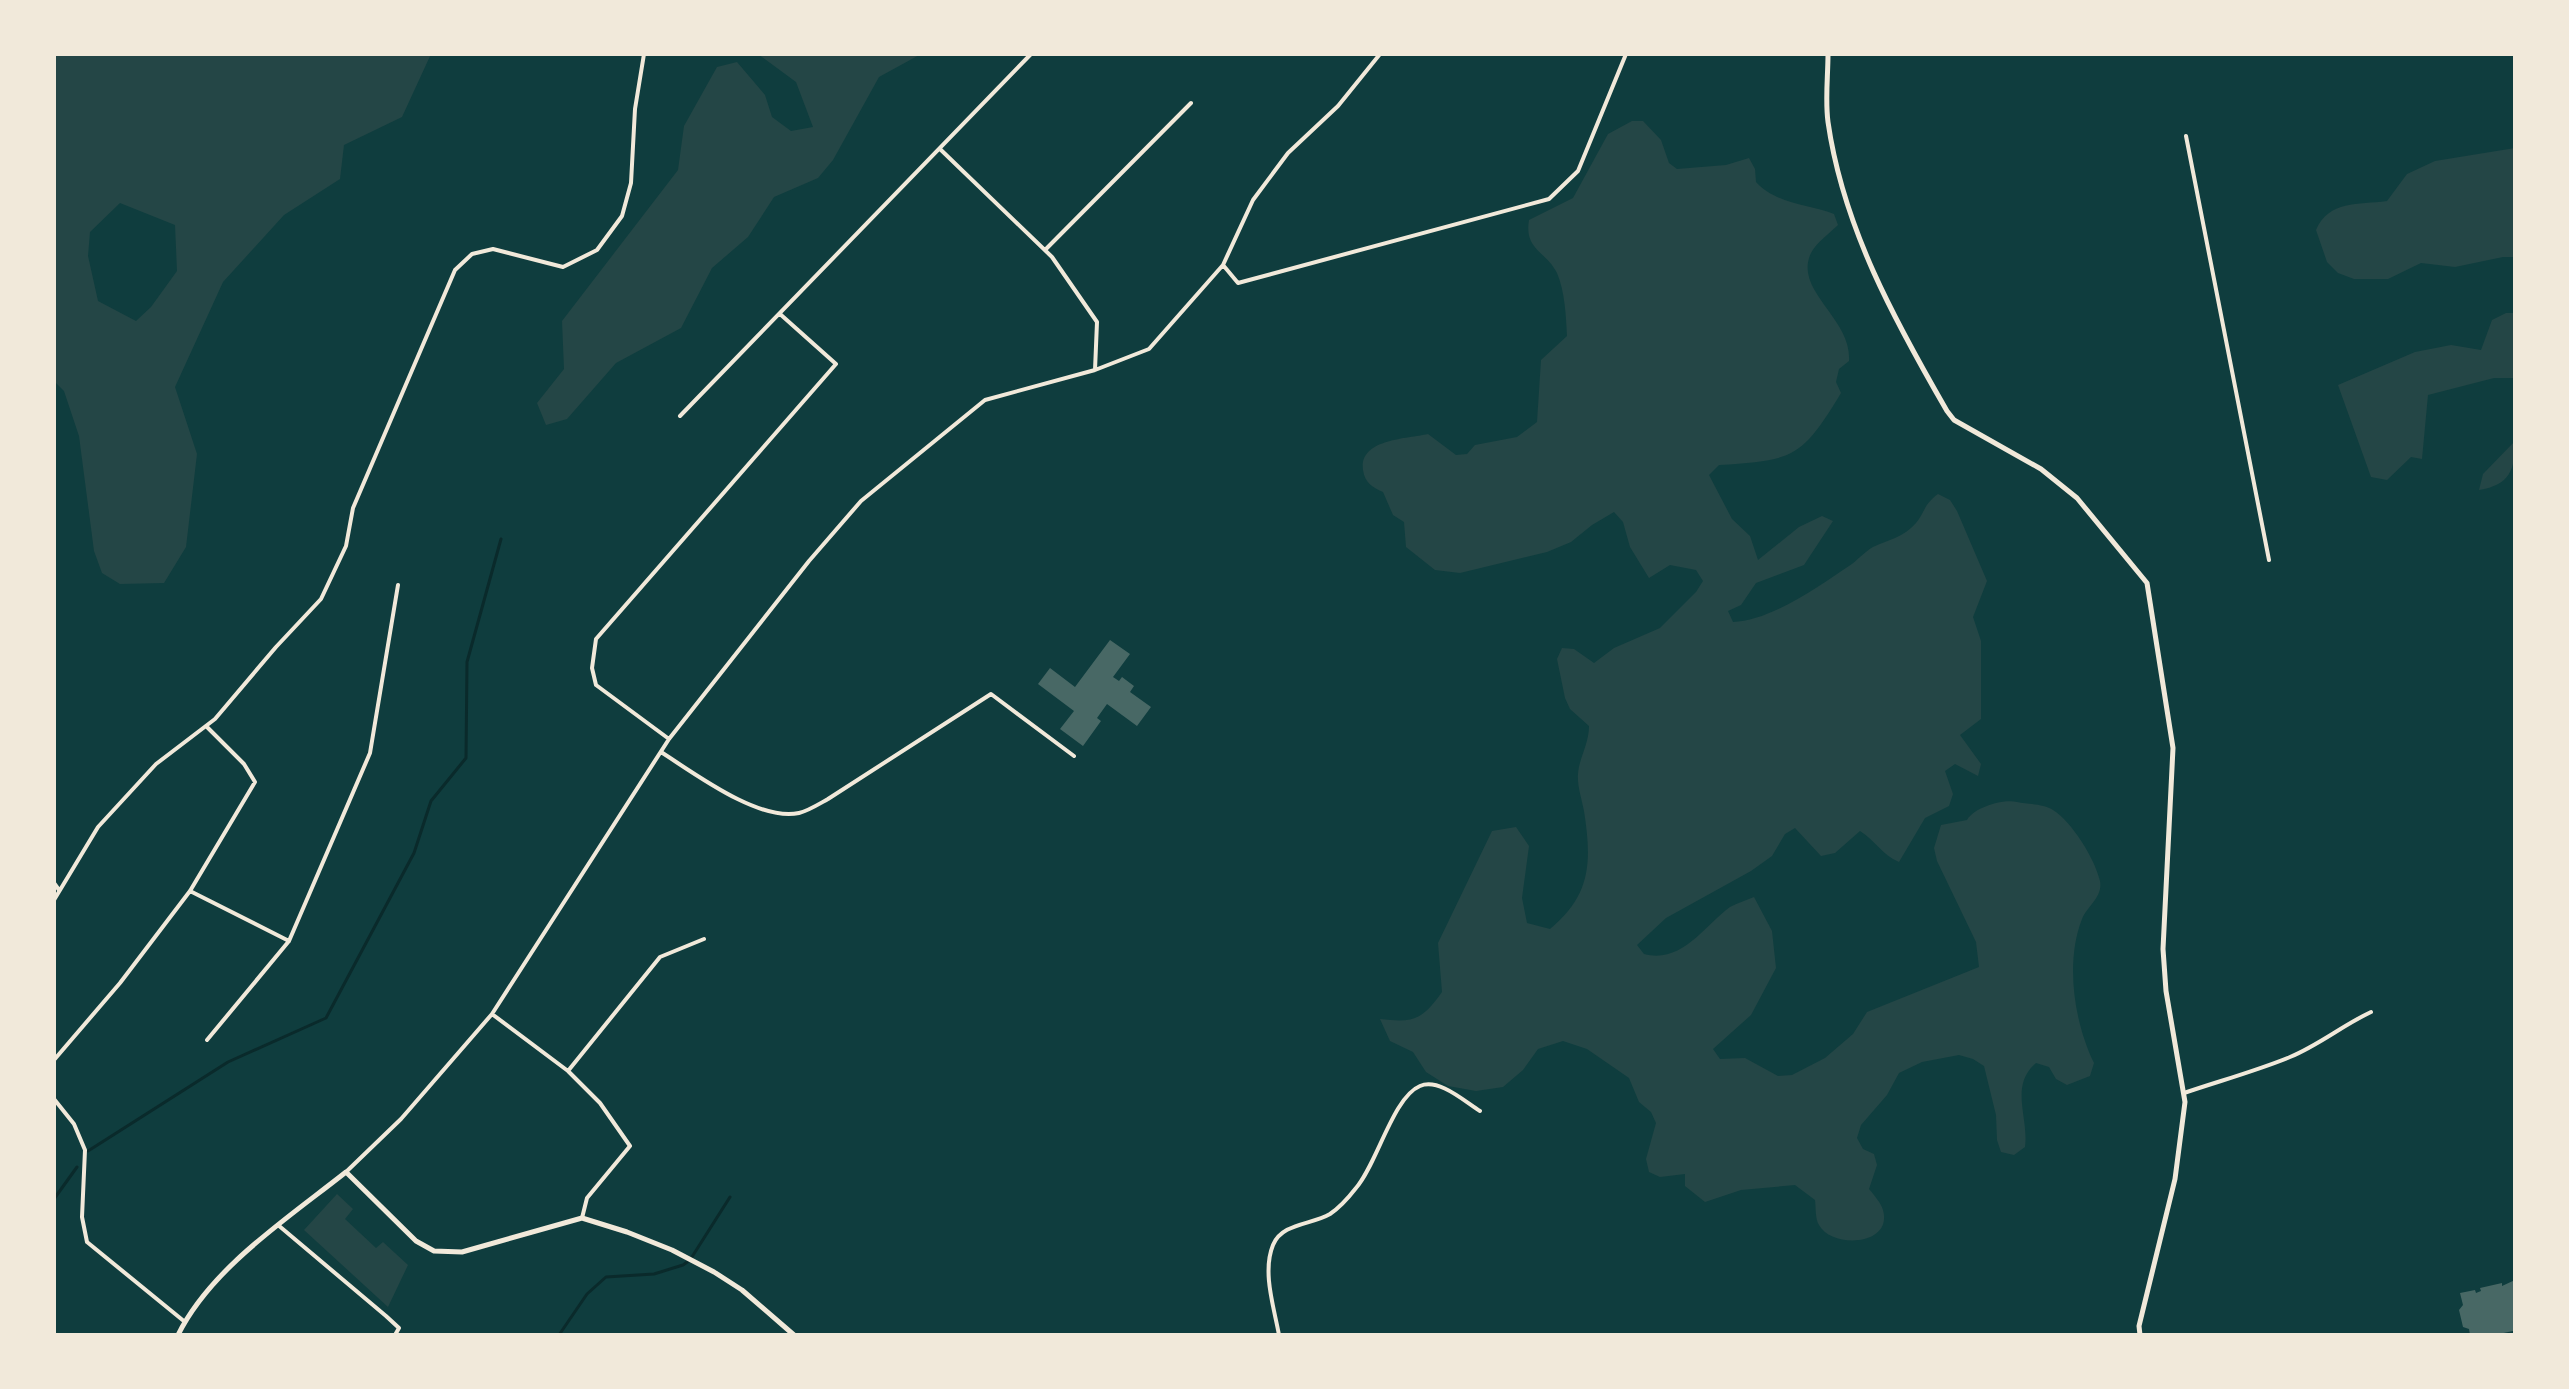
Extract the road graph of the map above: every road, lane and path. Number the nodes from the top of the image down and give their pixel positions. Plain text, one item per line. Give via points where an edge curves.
1 (644, 54) edge
2 (1031, 54) edge
3 (1380, 54) edge
4 (1626, 54) edge
5 (1828, 54) edge
6 (1191, 103) dead end
7 (2186, 136) dead end
8 (941, 150) junction
9 (1045, 250) junction
10 (1223, 265) junction
11 (780, 314) junction
12 (1095, 370) junction
13 (680, 416) dead end
14 (2269, 560) dead end
15 (398, 585) dead end
16 (207, 726) junction
17 (669, 739) junction
18 (661, 752) junction
19 (1074, 756) dead end
20 (54, 883) edge
21 (59, 890) junction
22 (190, 891) junction
23 (54, 900) edge
24 (704, 939) dead end
25 (289, 941) junction
26 (2371, 1012) dead end
27 (492, 1014) junction
28 (207, 1040) dead end
29 (54, 1060) edge
30 (568, 1071) junction
31 (2184, 1093) junction
32 (54, 1099) edge
33 (1480, 1111) dead end
34 (346, 1172) junction
35 (582, 1218) junction
36 (278, 1225) junction
37 (185, 1322) junction
38 (178, 1335) edge
39 (395, 1335) edge
40 (794, 1335) edge
41 (1279, 1335) edge
42 (2140, 1335) edge

1 - 16 street via 631,183 622,216 597,250 563,267 493,249 472,254 455,270 353,508 346,546 321,599
2 - 8 street
3 - 10 street via 1338,106 1288,153 1253,200
4 - 10 street via 1578,171 1549,199 1238,283
5 - 31 street via 1828,119 1840,184 1897,324 1947,411 2041,469 2077,498 2147,583 2173,748 2163,949
6 - 9 street
7 - 14 street
8 - 9 street
8 - 11 street
9 - 12 street via 1097,322
10 - 12 street via 1149,349
11 - 13 street
11 - 17 street via 836,364 596,639 596,685
12 - 17 street via 985,400 861,501
15 - 25 street via 370,753
16 - 21 street via 156,764 98,827
16 - 22 street via 255,782
17 - 18 street
18 - 19 street via 752,806 799,813 991,694
18 - 27 street
20 - 21 street
21 - 23 street
22 - 25 street
22 - 29 street
24 - 30 street via 660,957
25 - 28 street
26 - 31 street via 2288,1058
27 - 30 street
27 - 34 street via 401,1119
30 - 35 street via 600,1103 630,1146 587,1198
31 - 42 street via 2175,1179
32 - 37 street via 74,1124 85,1150 82,1217 87,1242
33 - 41 street via 1439,1086 1416,1087 1355,1190 1333,1212 1283,1231 1274,1240 1268,1257
34 - 35 street via 416,1241 434,1251 462,1252
34 - 36 street
35 - 40 street via 661,1245 714,1272
36 - 37 street via 224,1272
36 - 39 street via 399,1328
37 - 38 street

